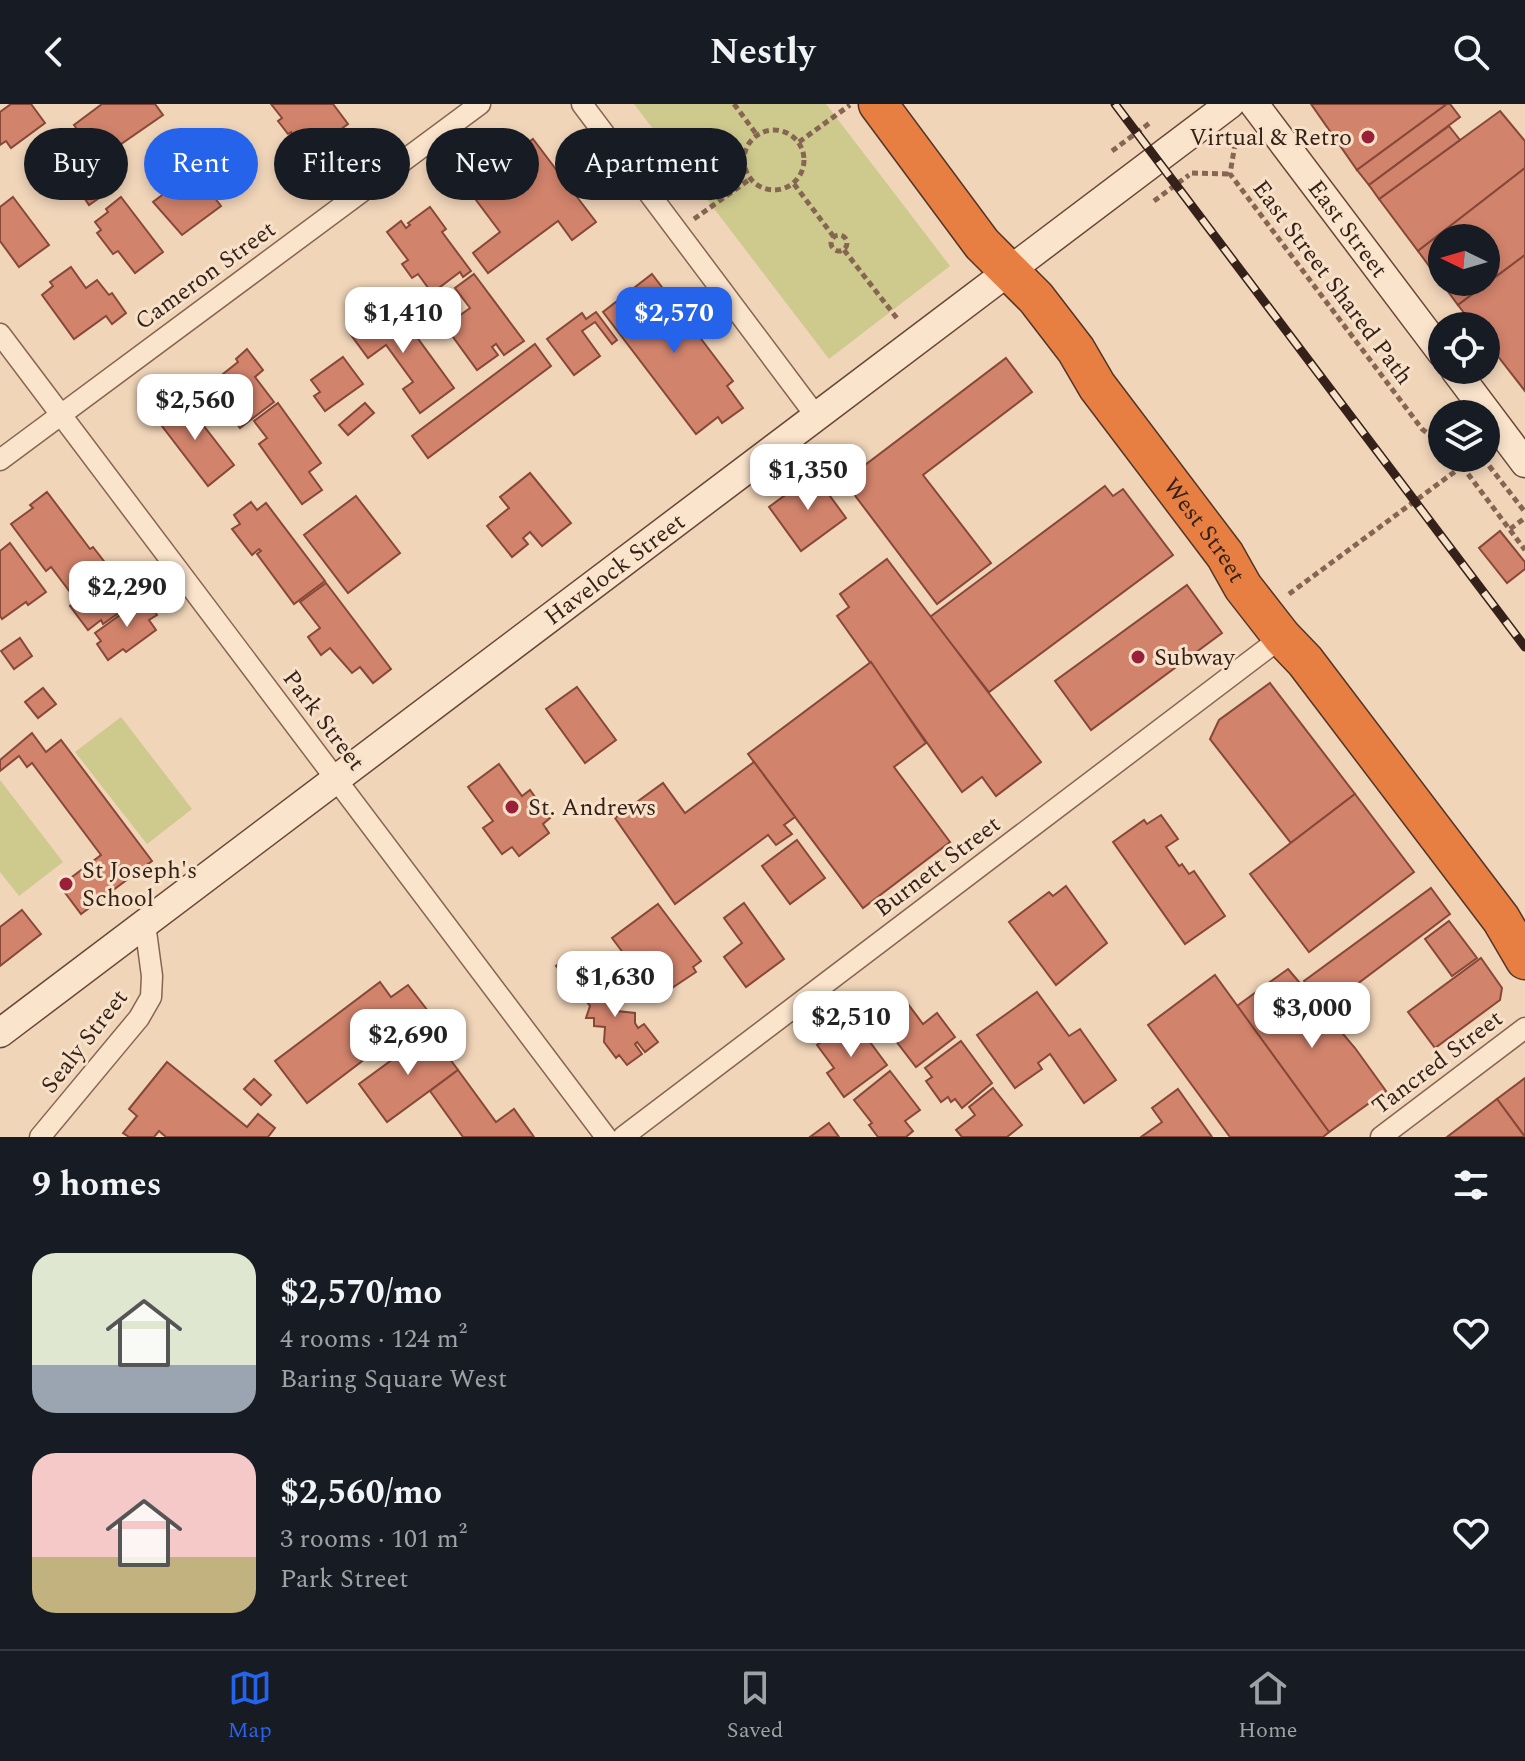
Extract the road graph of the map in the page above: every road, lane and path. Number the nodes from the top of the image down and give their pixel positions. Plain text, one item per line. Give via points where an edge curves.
1 (480, 104) edge
2 (582, 104) edge
3 (734, 104) edge
4 (851, 104) edge
5 (878, 104) edge
6 (1230, 104) edge
7 (1254, 104) edge
8 (1151, 122) dead end
9 (757, 135) junction
10 (1236, 138) dead end
11 (799, 142) junction
12 (1112, 151) dead end
13 (1230, 174) junction
14 (750, 179) junction
15 (794, 184) junction
16 (1154, 201) dead end
17 (677, 231) junction
18 (834, 237) junction
19 (844, 250) junction
20 (1009, 270) junction
21 (0, 334) edge
22 (1428, 334) edge
23 (914, 341) junction
24 (1466, 384) edge
25 (61, 414) junction
26 (816, 416) junction
27 (1428, 434) edge
28 (0, 460) edge
29 (1525, 463) edge
30 (1446, 472) edge
31 (1467, 472) edge
32 (1493, 472) edge
33 (1525, 515) edge
34 (1510, 529) junction
35 (1525, 550) edge
36 (1289, 594) dead end
37 (1282, 637) junction
38 (336, 779) junction
39 (145, 924) junction
40 (1525, 960) edge
41 (1525, 1028) edge
42 (0, 1033) edge
43 (40, 1137) edge
44 (606, 1137) edge
45 (623, 1137) edge
46 (1381, 1137) edge

1 - 25 street, Cameron Street
2 - 17 street
3 - 9 path
4 - 11 path
5 - 20 highway, West Street via 982,244
6 - 20 street, Havelock Street
7 - 22 street, East Street
8 - 12 path
9 - 11 path via 775,130
9 - 14 path via 745,151
10 - 13 path, East Street Shared Path
11 - 15 path via 804,169
13 - 16 path, East Street Shared Path via 1191,174
13 - 27 path, East Street Shared Path
14 - 15 path via 776,191
14 - 17 path
15 - 18 path
17 - 26 street
18 - 19 path via 833,249
18 - 19 path via 845,239
19 - 23 path
20 - 23 street, Havelock Street
20 - 37 highway, West Street via 1076,350
21 - 25 street, Park Street
23 - 26 street, Havelock Street
24 - 29 street
25 - 28 street, Cameron Street
25 - 38 street, Park Street
26 - 38 street, Havelock Street
30 - 36 path
31 - 34 path
32 - 33 path
33 - 34 path
34 - 35 path
37 - 40 highway, West Street via 1501,919
37 - 45 street, Burnett Street
38 - 39 street, Havelock Street
38 - 44 street, Park Street
39 - 42 street, Havelock Street
39 - 43 street, Sealy Street via 151,997
41 - 46 street, Tancred Street

